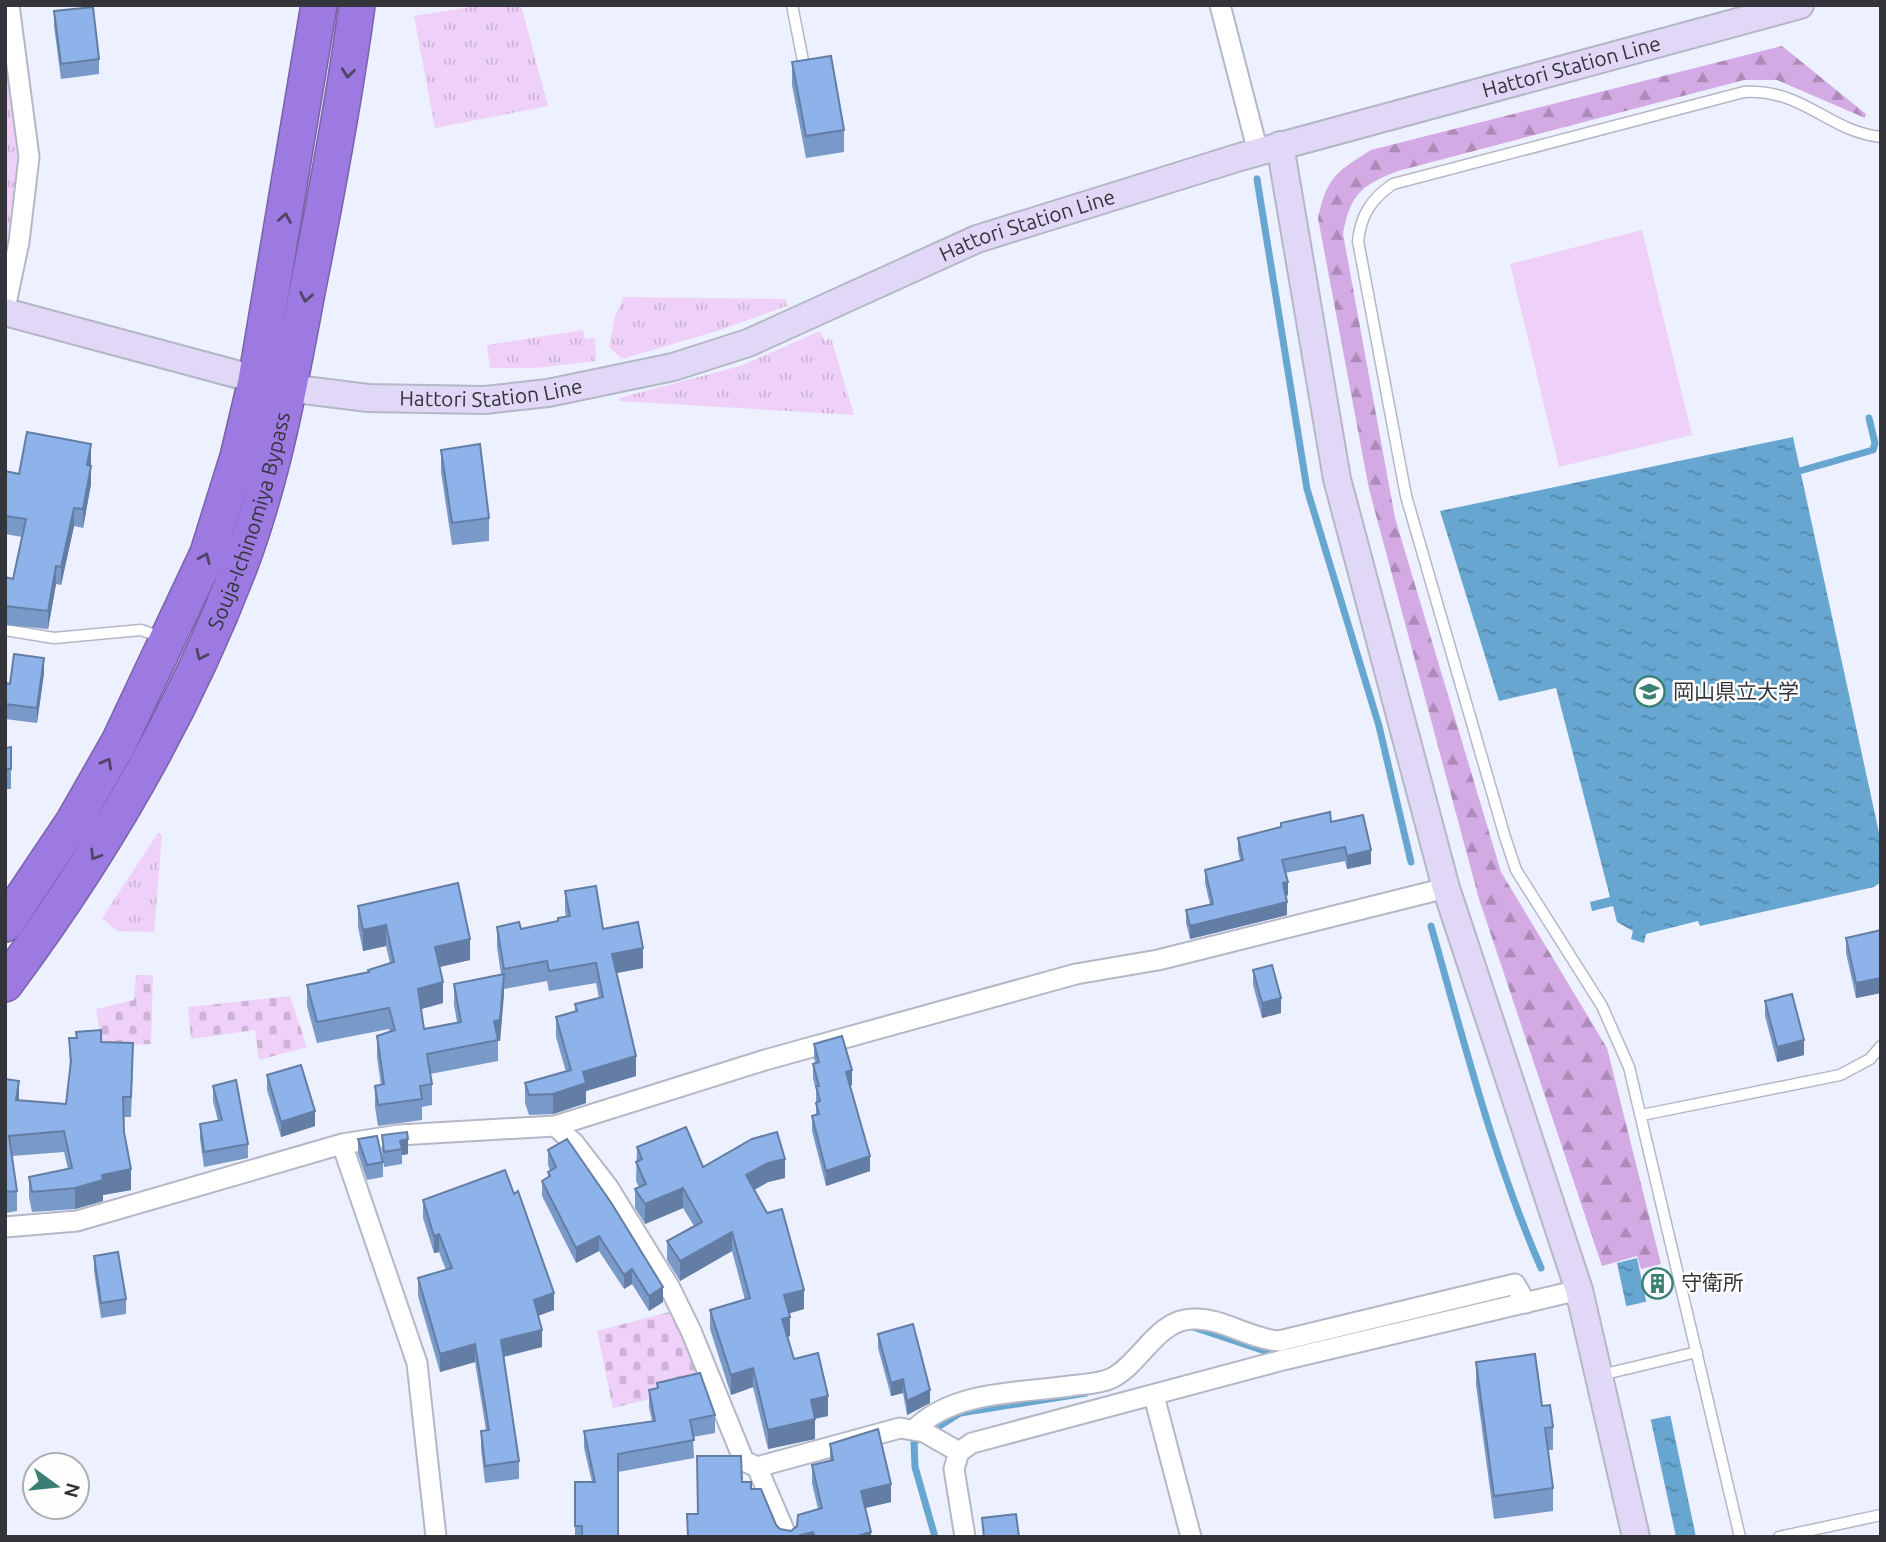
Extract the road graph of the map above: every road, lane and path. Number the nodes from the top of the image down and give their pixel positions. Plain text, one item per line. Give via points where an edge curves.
1 (319, 5) edge
2 (357, 5) edge
3 (792, 5) edge
4 (1220, 5) edge
5 (1800, 5) edge
6 (8, 9) edge
7 (1749, 12) edge
8 (804, 71) edge
9 (1881, 136) edge
10 (1269, 148) junction
11 (5, 310) edge
12 (272, 384) junction
13 (5, 630) edge
14 (167, 639) junction
15 (1446, 888) junction
16 (5, 924) edge
17 (5, 984) edge
18 (1881, 1046) edge
19 (1642, 1115) junction
20 (555, 1126) junction
21 (342, 1144) junction
22 (5, 1227) edge
23 (1579, 1290) junction
24 (1281, 1350) junction
25 (1697, 1352) junction
26 (1601, 1376) junction
27 (1154, 1396) junction
28 (923, 1433) junction
29 (959, 1452) junction
30 (757, 1466) junction
31 (1881, 1515) edge
32 (436, 1537) edge
33 (787, 1537) edge
34 (965, 1537) edge
35 (1191, 1537) edge
36 (1636, 1537) edge
37 (1740, 1537) edge
38 (1779, 1537) edge

12 -> 1 highway, Souja-Ichinomiya Bypass
2 -> 12 highway, Souja-Ichinomiya Bypass via 346,87
3 - 8 lane
4 - 10 street
5 - 7 street, Hattori Station Line
6 - 11 street via 29,157
7 - 10 street, Hattori Station Line
9 - 19 lane via 1833,120 1779,93 1744,92 1403,180 1378,194 1360,221 1357,241 1406,496 1509,848 1516,870 1614,1031
10 - 12 street, Hattori Station Line via 977,239 748,343 673,367 601,384 485,400 368,398
10 - 15 street via 1337,479
11 - 12 street, Hattori Station Line
14 -> 12 highway, Souja-Ichinomiya Bypass via 208,553 238,457
12 -> 17 highway, Souja-Ichinomiya Bypass via 272,459 241,562 188,682 103,842
13 - 14 lane via 66,638 141,630
16 -> 14 highway, Souja-Ichinomiya Bypass via 80,810
15 - 20 street via 1171,957 1076,974 765,1060
15 - 23 street
18 - 19 lane via 1870,1059 1840,1075
19 - 25 lane
20 - 21 street via 399,1135
20 - 30 street via 608,1187 670,1288 744,1461
21 - 22 street via 77,1221
21 - 32 street via 417,1363
23 - 24 street
23 - 26 street
24 - 27 street
24 - 28 street via 1211,1321 1176,1321 1111,1378 970,1399 941,1410
25 - 26 lane
25 - 37 lane
26 - 36 street
27 - 29 street via 972,1443
27 - 35 street
28 - 29 street
28 - 30 street via 900,1428
29 - 34 street via 954,1469
30 - 33 street
31 - 38 lane

